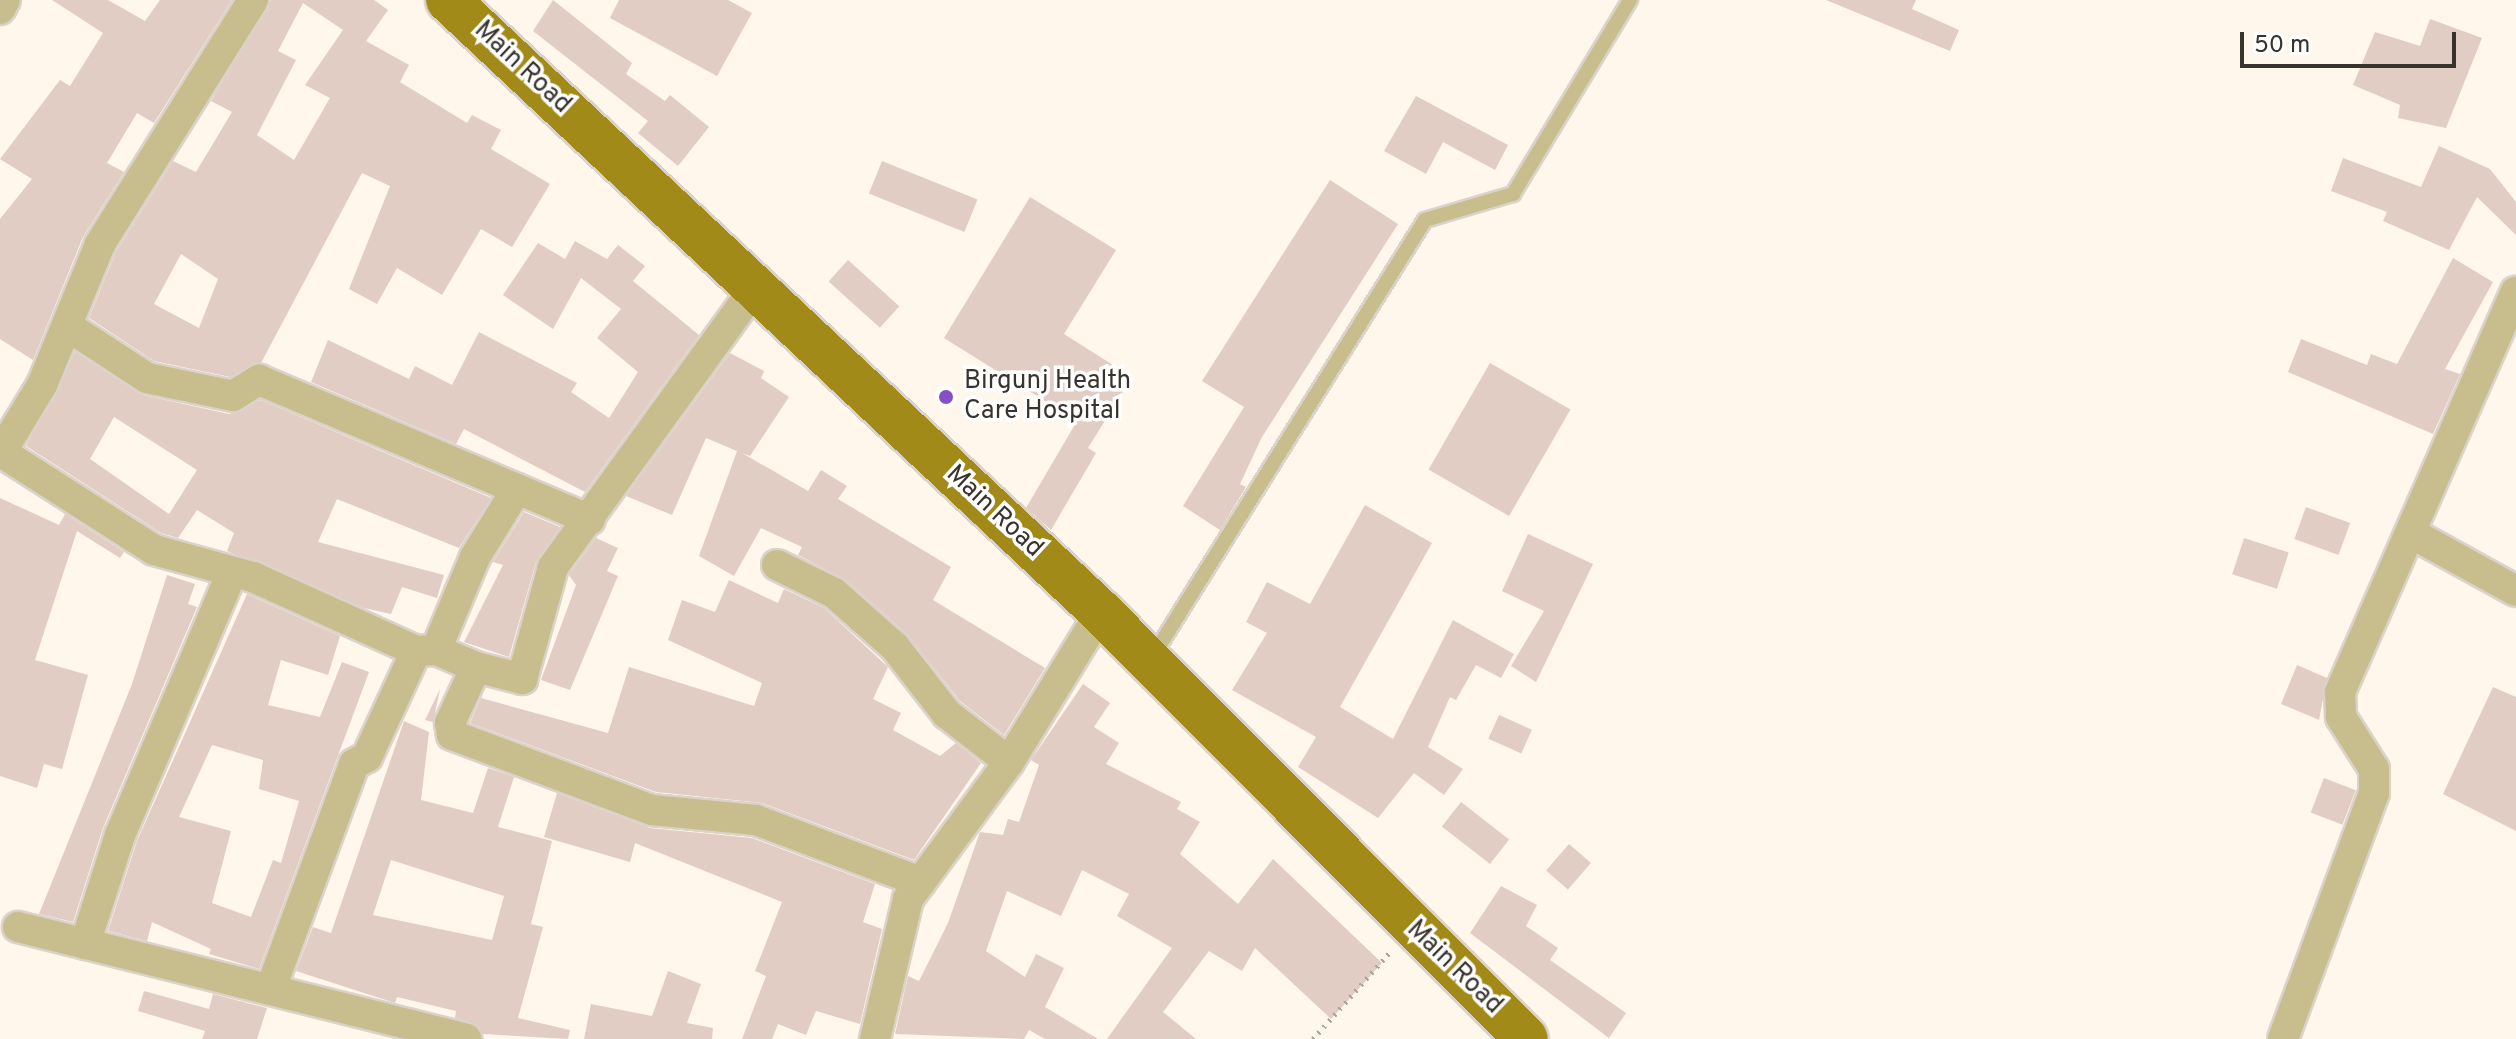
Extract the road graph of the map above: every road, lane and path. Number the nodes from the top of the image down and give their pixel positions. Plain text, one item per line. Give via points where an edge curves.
1 (5, 0) edge
2 (253, 0) edge
3 (448, 0) edge
4 (1630, 0) edge
5 (0, 9) edge
6 (757, 285) junction
7 (2516, 292) edge
8 (69, 327) junction
9 (1, 453) edge
10 (517, 489) junction
11 (590, 520) junction
12 (2411, 533) junction
13 (777, 565) dead end
14 (232, 572) junction
15 (2516, 591) edge
16 (1101, 612) junction
17 (426, 650) junction
18 (1149, 662) junction
19 (476, 667) junction
20 (1009, 762) junction
21 (921, 882) junction
22 (18, 927) dead end
23 (1412, 927) junction
24 (85, 944) junction
25 (272, 985) junction
26 (456, 1038) edge
27 (875, 1039) edge
28 (1313, 1039) edge
29 (1526, 1039) edge
30 (2283, 1039) edge

1 - 5 street
2 - 8 street via 100,244
3 - 6 main road, Main Road
4 - 18 lane via 1513,194 1425,220
6 - 11 street
6 - 16 main road, Main Road
7 - 12 street
8 - 9 street
8 - 10 street via 147,378 233,396 259,380
9 - 14 street via 154,550
10 - 11 street
10 - 17 street
11 - 19 street via 546,579 550,593 522,679
12 - 15 street
12 - 30 street via 2340,692 2341,717 2374,769 2374,793
13 - 20 street via 834,593 895,647 947,714
14 - 17 street
14 - 24 street via 120,835
16 - 18 main road, Main Road
16 - 20 street
17 - 19 street
17 - 25 street via 367,757 354,764
18 - 23 main road, Main Road
19 - 21 street via 450,723 452,735 652,810 756,820
20 - 21 street
21 - 27 street via 908,899
22 - 24 street
23 - 28 path
23 - 29 main road, Main Road
24 - 25 street
25 - 26 street

